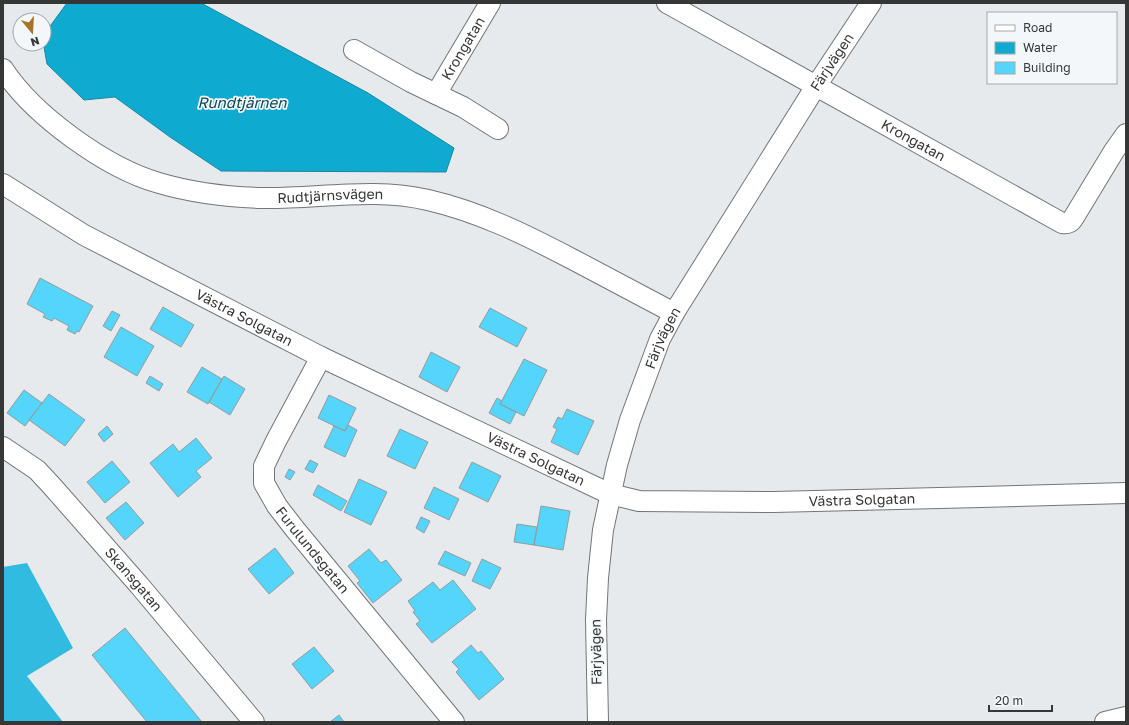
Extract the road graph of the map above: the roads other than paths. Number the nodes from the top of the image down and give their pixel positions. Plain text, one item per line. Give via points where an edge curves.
1 (490, 3) edge
2 (667, 3) edge
3 (871, 3) edge
4 (354, 50) dead end
5 (3, 69) edge
6 (816, 86) junction
7 (436, 94) junction
8 (498, 128) dead end
9 (1126, 134) edge
10 (3, 184) edge
11 (674, 313) junction
12 (321, 357) junction
13 (3, 447) edge
14 (1126, 493) edge
15 (610, 494) junction
16 (1126, 717) edge
17 (254, 722) edge
18 (454, 722) edge
19 (598, 722) edge
20 (1104, 722) edge

1 - 7 street, Krongatan
2 - 6 street, Krongatan
3 - 6 street, Färjvägen
4 - 7 street, Krongatan
5 - 11 street, Rudtjärnsvägen via 36,108 81,144 132,173 157,183 221,196 262,198 363,194 427,199 463,209 520,232
6 - 9 street, Krongatan via 1066,224 1071,222
6 - 11 street, Färjvägen
7 - 8 street, Krongatan
10 - 12 street, Västra Solgatan via 84,235
11 - 15 street, Färjvägen via 660,339 630,420
12 - 15 street, Västra Solgatan
12 - 18 street, Furulundsgatan via 264,466 264,483 294,528
13 - 17 street, Skansgatan via 37,470 51,485
14 - 15 street, Västra Solgatan via 773,502 640,501
15 - 19 street, Färjvägen via 597,585
16 - 20 street

